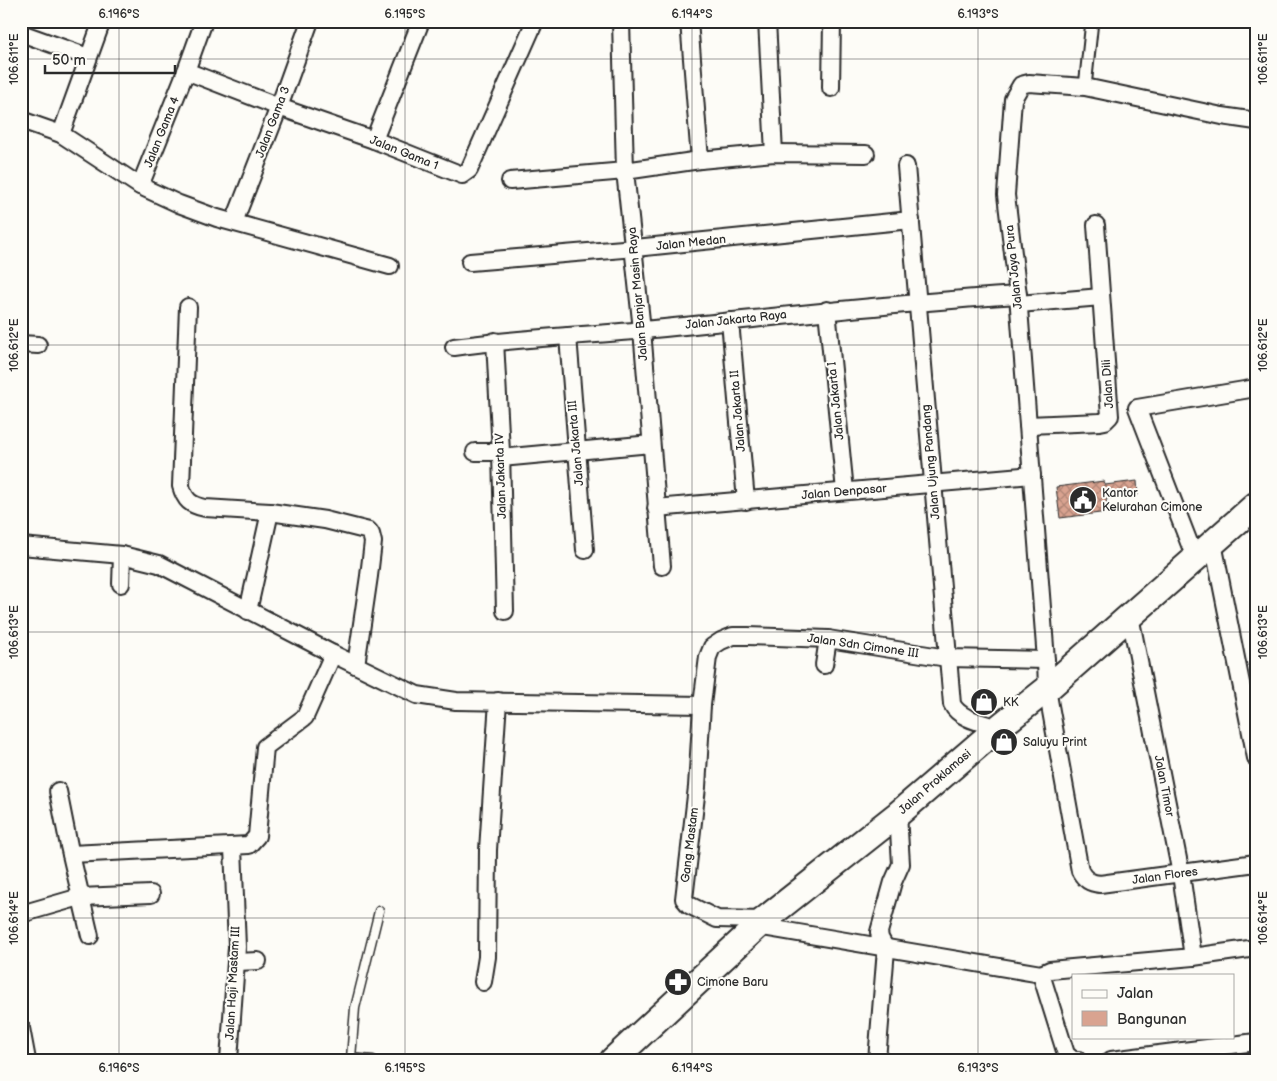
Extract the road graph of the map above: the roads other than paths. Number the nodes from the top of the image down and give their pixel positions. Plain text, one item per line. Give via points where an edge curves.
1 (102, 21) edge
2 (204, 21) edge
3 (310, 21) edge
4 (421, 21) edge
5 (535, 21) edge
6 (621, 21) edge
7 (689, 21) edge
8 (767, 21) edge
9 (832, 21) edge
10 (1092, 21) edge
11 (21, 33) edge
12 (88, 57) junction
13 (186, 71) junction
14 (1085, 87) junction
15 (831, 88) dead end
16 (279, 107) junction
17 (21, 120) edge
18 (1256, 121) edge
19 (61, 134) junction
20 (374, 140) junction
21 (774, 153) junction
22 (866, 154) dead end
23 (700, 160) junction
24 (906, 166) dead end
25 (625, 171) junction
26 (510, 181) dead end
27 (140, 186) junction
28 (911, 220) junction
29 (234, 222) junction
30 (1096, 225) dead end
31 (634, 248) junction
32 (470, 262) dead end
33 (390, 266) dead end
34 (1102, 297) junction
35 (1018, 300) junction
36 (918, 303) junction
37 (188, 307) dead end
38 (827, 310) junction
39 (730, 321) junction
40 (642, 330) junction
41 (568, 336) junction
42 (495, 341) junction
43 (21, 344) edge
44 (38, 345) dead end
45 (454, 347) dead end
46 (1256, 388) edge
47 (1028, 425) junction
48 (651, 444) junction
49 (475, 452) dead end
50 (576, 452) junction
51 (501, 455) junction
52 (1032, 475) junction
53 (933, 483) junction
54 (845, 491) junction
55 (746, 501) junction
56 (1256, 505) edge
57 (656, 508) junction
58 (270, 512) junction
59 (21, 546) edge
60 (585, 550) dead end
61 (1204, 551) junction
62 (122, 555) junction
63 (662, 566) dead end
64 (121, 584) dead end
65 (504, 611) dead end
66 (248, 612) junction
67 (1130, 616) junction
68 (828, 639) junction
69 (333, 654) junction
70 (947, 658) junction
71 (1046, 660) junction
72 (356, 665) junction
73 (824, 665) dead end
74 (1047, 689) junction
75 (498, 702) junction
76 (702, 706) junction
77 (998, 728) junction
78 (1256, 758) edge
79 (58, 791) dead end
80 (898, 814) junction
81 (233, 847) junction
82 (70, 854) junction
83 (1256, 863) edge
84 (1080, 871) joint
85 (1181, 874) junction
86 (151, 894) dead end
87 (80, 897) junction
88 (379, 911) dead end
89 (21, 914) edge
90 (761, 923) junction
91 (90, 936) dead end
92 (1256, 948) edge
93 (886, 949) junction
94 (1193, 957) junction
95 (258, 961) dead end
96 (237, 962) junction
97 (1041, 974) junction
98 (482, 982) dead end
99 (21, 1028) edge
100 (1256, 1042) edge
101 (1189, 1055) edge
102 (350, 1059) edge
103 (27, 1060) edge
104 (229, 1060) edge
105 (374, 1060) edge
106 (613, 1060) edge
107 (877, 1060) edge
108 (1079, 1060) edge
109 (1111, 1060) edge

1 - 12 street
2 - 13 street, Jalan Gama 4
3 - 16 street, Jalan Gama 3
4 - 20 street
5 - 20 street, Jalan Gama 1 via 467,172 458,175
6 - 25 street, Jalan Banjar Masin Raya
7 - 23 street
8 - 21 street
9 - 15 street
10 - 14 street
11 - 12 street
12 - 19 street
13 - 16 street, Jalan Gama 1
13 - 27 street, Jalan Gama 4
14 - 18 street, Jalan Jaya Pura
14 - 35 street, Jalan Jaya Pura via 1021,85 1013,99 1006,195
16 - 20 street, Jalan Gama 1
16 - 29 street, Jalan Gama 3
17 - 19 street
19 - 27 street
21 - 22 street
21 - 23 street
23 - 25 street
24 - 28 street, Jalan Ujung Pandang
25 - 26 street
25 - 31 street, Jalan Banjar Masin Raya
27 - 29 street via 179,204
28 - 31 street, Jalan Medan
28 - 36 street, Jalan Ujung Pandang
29 - 33 street
30 - 34 street, Jalan Dili
31 - 32 street, Jalan Medan
31 - 40 street, Jalan Banjar Masin Raya
34 - 35 street
34 - 47 street, Jalan Dili via 1108,419
35 - 36 street, Jalan Jakarta Raya
35 - 47 street, Jalan Jaya Pura
36 - 38 street, Jalan Jakarta Raya
36 - 53 street, Jalan Ujung Pandang
37 - 58 street via 181,486 184,496 188,502 204,508
38 - 39 street, Jalan Jakarta Raya
38 - 54 street, Jalan Jakarta I
39 - 40 street, Jalan Jakarta Raya
39 - 55 street, Jalan Jakarta II
40 - 41 street, Jalan Jakarta Raya
40 - 48 street, Jalan Banjar Masin Raya
41 - 42 street, Jalan Jakarta Raya
41 - 50 street, Jalan Jakarta III
42 - 45 street, Jalan Jakarta Raya
42 - 51 street, Jalan Jakarta IV
43 - 44 street
46 - 61 street via 1137,408
47 - 52 street, Jalan Jaya Pura
48 - 50 street
48 - 57 street, Jalan Banjar Masin Raya
49 - 51 street
50 - 51 street
50 - 60 street, Jalan Jakarta III
51 - 65 street, Jalan Jakarta IV
52 - 53 street, Jalan Denpasar
52 - 71 street, Jalan Jaya Pura
53 - 54 street, Jalan Denpasar
53 - 70 street, Jalan Ujung Pandang
54 - 55 street, Jalan Denpasar
55 - 57 street, Jalan Denpasar
56 - 61 main road, Jalan Proklamasi
57 - 63 street, Jalan Banjar Masin Raya
58 - 66 street
58 - 72 street via 333,522 365,529 371,534 373,542
59 - 62 street
61 - 67 main road, Jalan Proklamasi
61 - 78 street
62 - 64 street
62 - 66 street via 159,564
66 - 69 street
67 - 74 main road, Jalan Proklamasi
67 - 85 street, Jalan Timor
68 - 70 street, Jalan Sdn Cimone III
68 - 73 street
68 - 76 street, Jalan Sdn Cimone III via 733,636 721,641 712,647 708,657
69 - 72 street
69 - 81 street via 305,717 265,747 257,836 249,845
70 - 71 street, Jalan Sdn Cimone III
70 - 77 street, Jalan Ujung Pandang via 955,710
71 - 74 street, Jalan Jaya Pura
72 - 75 street via 417,695 456,701
74 - 77 main road, Jalan Proklamasi
74 - 84 street, Jalan Jaya Pura
75 - 76 street
75 - 98 street via 488,850 487,957
76 - 90 street, Gang Mastam via 697,787 684,899 689,905 717,919
77 - 80 main road, Jalan Proklamasi
79 - 82 street
80 - 90 main road, Jalan Proklamasi
80 - 93 street via 901,864 879,932
81 - 82 street
81 - 96 street, Jalan Haji Mastam III
82 - 87 street
83 - 85 street, Jalan Flores
84 - 85 street, Jalan Flores via 1093,884
85 - 94 street, Jalan Timor
86 - 87 street
87 - 89 street
87 - 91 street
88 - 102 lane via 355,1008
90 - 93 street
90 - 106 main road, Jalan Proklamasi
92 - 94 street
93 - 97 street
93 - 107 street
94 - 97 street via 1050,970
95 - 96 street
96 - 104 street, Jalan Haji Mastam III
97 - 108 street via 1066,1054 1073,1060
99 - 103 street
100 - 101 street
101 - 109 street
102 - 105 lane

